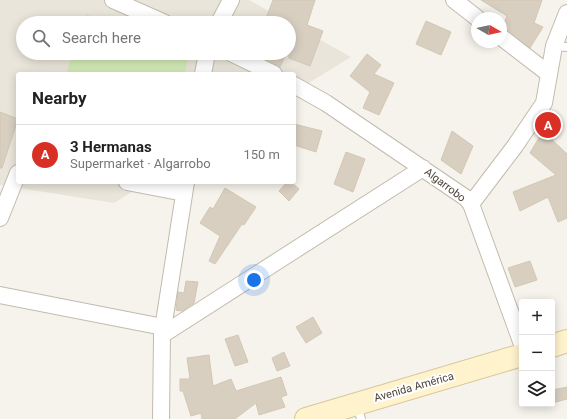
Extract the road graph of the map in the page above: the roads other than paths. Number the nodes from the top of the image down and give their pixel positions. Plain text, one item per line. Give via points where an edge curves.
1 (113, 0) edge
2 (231, 0) edge
3 (454, 0) edge
4 (471, 13) edge
5 (567, 13) edge
6 (149, 16) edge
7 (223, 16) edge
8 (507, 42) edge
9 (560, 46) edge
10 (206, 60) edge
11 (245, 60) edge
12 (204, 72) edge
13 (270, 72) edge
14 (549, 74) junction
15 (296, 86) edge
16 (423, 168) junction
17 (16, 178) edge
18 (150, 184) edge
19 (185, 187) edge
20 (471, 204) junction
21 (0, 218) edge
22 (0, 295) edge
23 (163, 331) junction
24 (519, 336) edge
25 (567, 341) edge
26 (555, 345) edge
27 (519, 356) edge
28 (359, 412) edge
29 (161, 419) edge
30 (306, 419) edge

1 - 6 street
2 - 7 street
3 - 4 street
5 - 9 street
8 - 14 street
9 - 14 street
10 - 12 street
11 - 13 street
14 - 20 street via 544,103 536,117
15 - 16 street, Algarrobo via 326,103
16 - 20 street, Algarrobo
16 - 23 street
17 - 21 street
18 - 19 street
19 - 23 street
20 - 24 street, Algarrobo
22 - 23 street
23 - 29 street
25 - 26 main road
27 - 28 main road, Avenida América
28 - 30 main road, Avenida América

